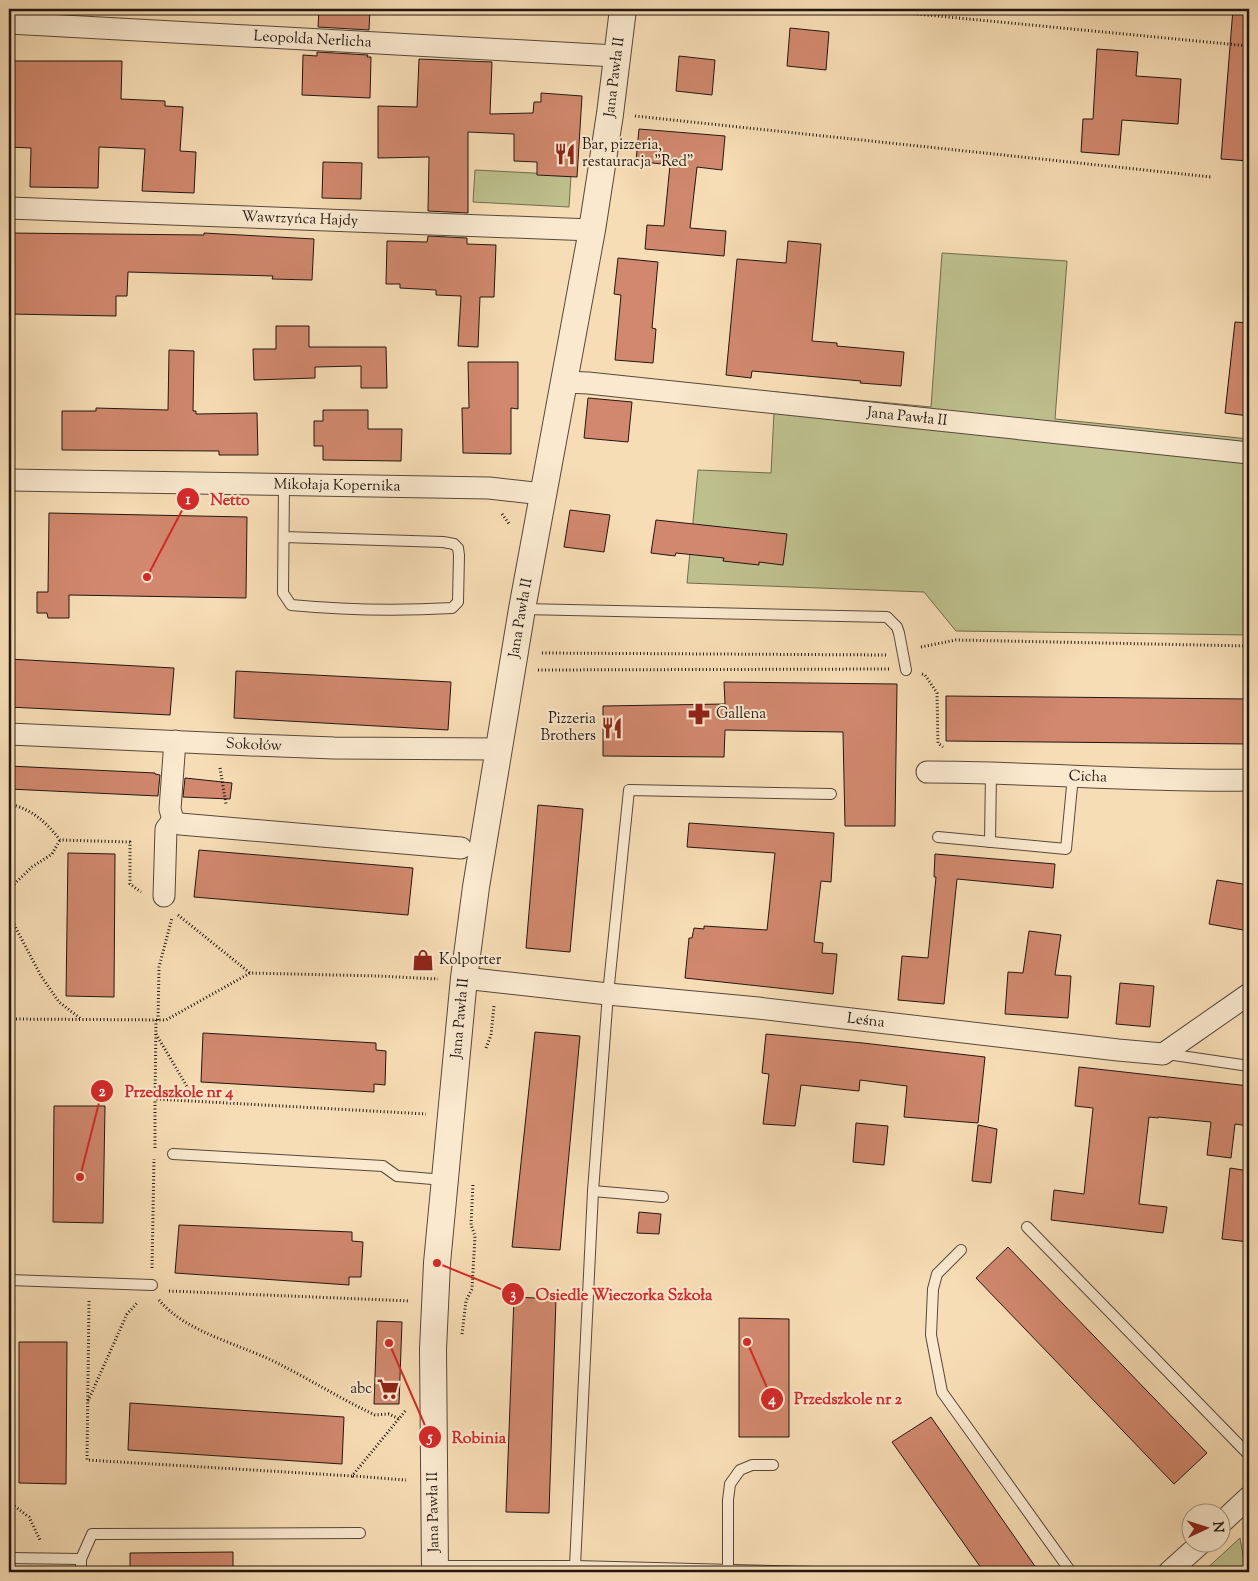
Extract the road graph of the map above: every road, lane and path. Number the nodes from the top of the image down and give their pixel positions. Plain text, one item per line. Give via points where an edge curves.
1 (622, 9) edge
2 (866, 9) edge
3 (9, 23) edge
4 (1249, 46) edge
5 (616, 56) junction
6 (610, 114) junction
7 (1211, 177) dead end
8 (9, 208) edge
9 (592, 230) junction
10 (565, 382) junction
11 (1249, 453) edge
12 (9, 480) edge
13 (284, 484) junction
14 (543, 494) junction
15 (284, 537) junction
16 (522, 609) junction
17 (1249, 646) edge
18 (541, 653) dead end
19 (903, 653) junction
20 (538, 670) dead end
21 (906, 670) junction
22 (9, 734) edge
23 (175, 741) junction
24 (499, 749) junction
25 (928, 772) dead end
26 (982, 772) junction
27 (1073, 776) junction
28 (1249, 780) edge
29 (831, 794) dead end
30 (9, 804) edge
31 (173, 820) junction
32 (938, 837) dead end
33 (990, 842) junction
34 (461, 848) dead end
35 (9, 889) edge
36 (169, 904) joint
37 (9, 915) edge
38 (452, 979) junction
39 (608, 994) junction
40 (1249, 994) edge
41 (9, 1019) edge
42 (81, 1020) junction
43 (157, 1020) junction
44 (156, 1033) junction
45 (1163, 1054) junction
46 (1249, 1066) edge
47 (155, 1098) junction
48 (195, 1100) junction
49 (426, 1114) dead end
50 (173, 1154) dead end
51 (445, 1180) junction
52 (593, 1191) junction
53 (663, 1197) dead end
54 (471, 1225) dead end
55 (1027, 1227) dead end
56 (961, 1250) dead end
57 (9, 1280) edge
58 (89, 1283) junction
59 (152, 1287) junction
60 (466, 1301) dead end
61 (410, 1310) dead end
62 (88, 1402) junction
63 (406, 1410) dead end
64 (399, 1419) junction
65 (1249, 1455) edge
66 (773, 1465) dead end
67 (352, 1476) junction
68 (406, 1480) dead end
69 (1249, 1497) edge
70 (9, 1502) edge
71 (1230, 1515) edge
72 (1245, 1527) dead end
73 (360, 1533) dead end
74 (1189, 1554) edge
75 (9, 1558) edge
76 (50, 1558) junction
77 (81, 1558) junction
78 (1249, 1560) edge
79 (575, 1566) junction
80 (435, 1569) edge
81 (728, 1570) junction
82 (81, 1572) edge
83 (816, 1572) edge
84 (1071, 1572) edge
85 (1169, 1572) edge

1 - 5 street, Jana Pawła II
2 - 4 path
3 - 5 street, Leopolda Nerlicha
5 - 6 street, Jana Pawła II
6 - 7 path
6 - 9 street, Jana Pawła II
8 - 9 street, Wawrzyńca Hajdy
9 - 10 street, Jana Pawła II
10 - 11 street, Jana Pawła II
10 - 14 street, Jana Pawła II
12 - 13 street, Mikołaja Kopernika
13 - 14 street, Mikołaja Kopernika via 489,488
13 - 15 lane
14 - 16 street, Jana Pawła II
15 - 15 lane via 283,593 291,605 437,609 452,608 458,602 459,555 454,544
16 - 19 lane via 887,617 897,627
16 - 24 street, Jana Pawła II
17 - 19 path via 956,640 936,642
18 - 19 path via 852,656
19 - 21 lane
20 - 21 path
21 - 26 path via 925,676 936,693 938,743
22 - 23 street, Sokołów
23 - 24 street, Sokołów via 334,748
23 - 31 street via 170,808
24 - 38 street, Jana Pawła II via 476,887
25 - 26 street, Cicha
26 - 27 street, Cicha
26 - 33 lane
27 - 28 street, Cicha
27 - 33 lane via 1066,849
29 - 39 lane via 629,790
30 - 35 path via 34,813 60,840 52,854 32,867
31 - 34 street via 180,824
31 - 36 street via 166,829
32 - 33 lane
36 - 43 path via 159,967
37 - 42 path via 59,1002
38 - 39 street, Leśna
38 - 43 path via 250,973 166,1020
38 - 51 street, Jana Pawła II
39 - 45 street, Leśna
39 - 52 lane
40 - 45 street
41 - 42 path
42 - 43 path
43 - 44 path
44 - 47 path
44 - 48 path
45 - 46 lane
47 - 48 path
47 - 59 path
48 - 49 path
50 - 51 lane via 383,1166 397,1176
51 - 80 street, Jana Pawła II via 433,1350
52 - 53 lane
52 - 79 lane
54 - 60 path via 475,1236 472,1290
55 - 65 lane
56 - 84 lane via 937,1274 932,1289 931,1335 942,1392
57 - 58 lane
58 - 59 lane
58 - 62 path
59 - 61 path via 410,1301
59 - 62 path via 127,1314
59 - 64 path via 163,1305 176,1317 282,1365 368,1412 389,1414
62 - 67 path via 87,1460
63 - 64 path
64 - 67 path
66 - 81 lane via 752,1465 740,1470 730,1484
67 - 68 path
69 - 71 street
70 - 76 path via 29,1517
72 - 78 path
73 - 77 lane via 92,1534
74 - 85 street
75 - 76 lane
76 - 77 lane
77 - 82 lane
79 - 80 lane
79 - 81 lane
81 - 83 lane

